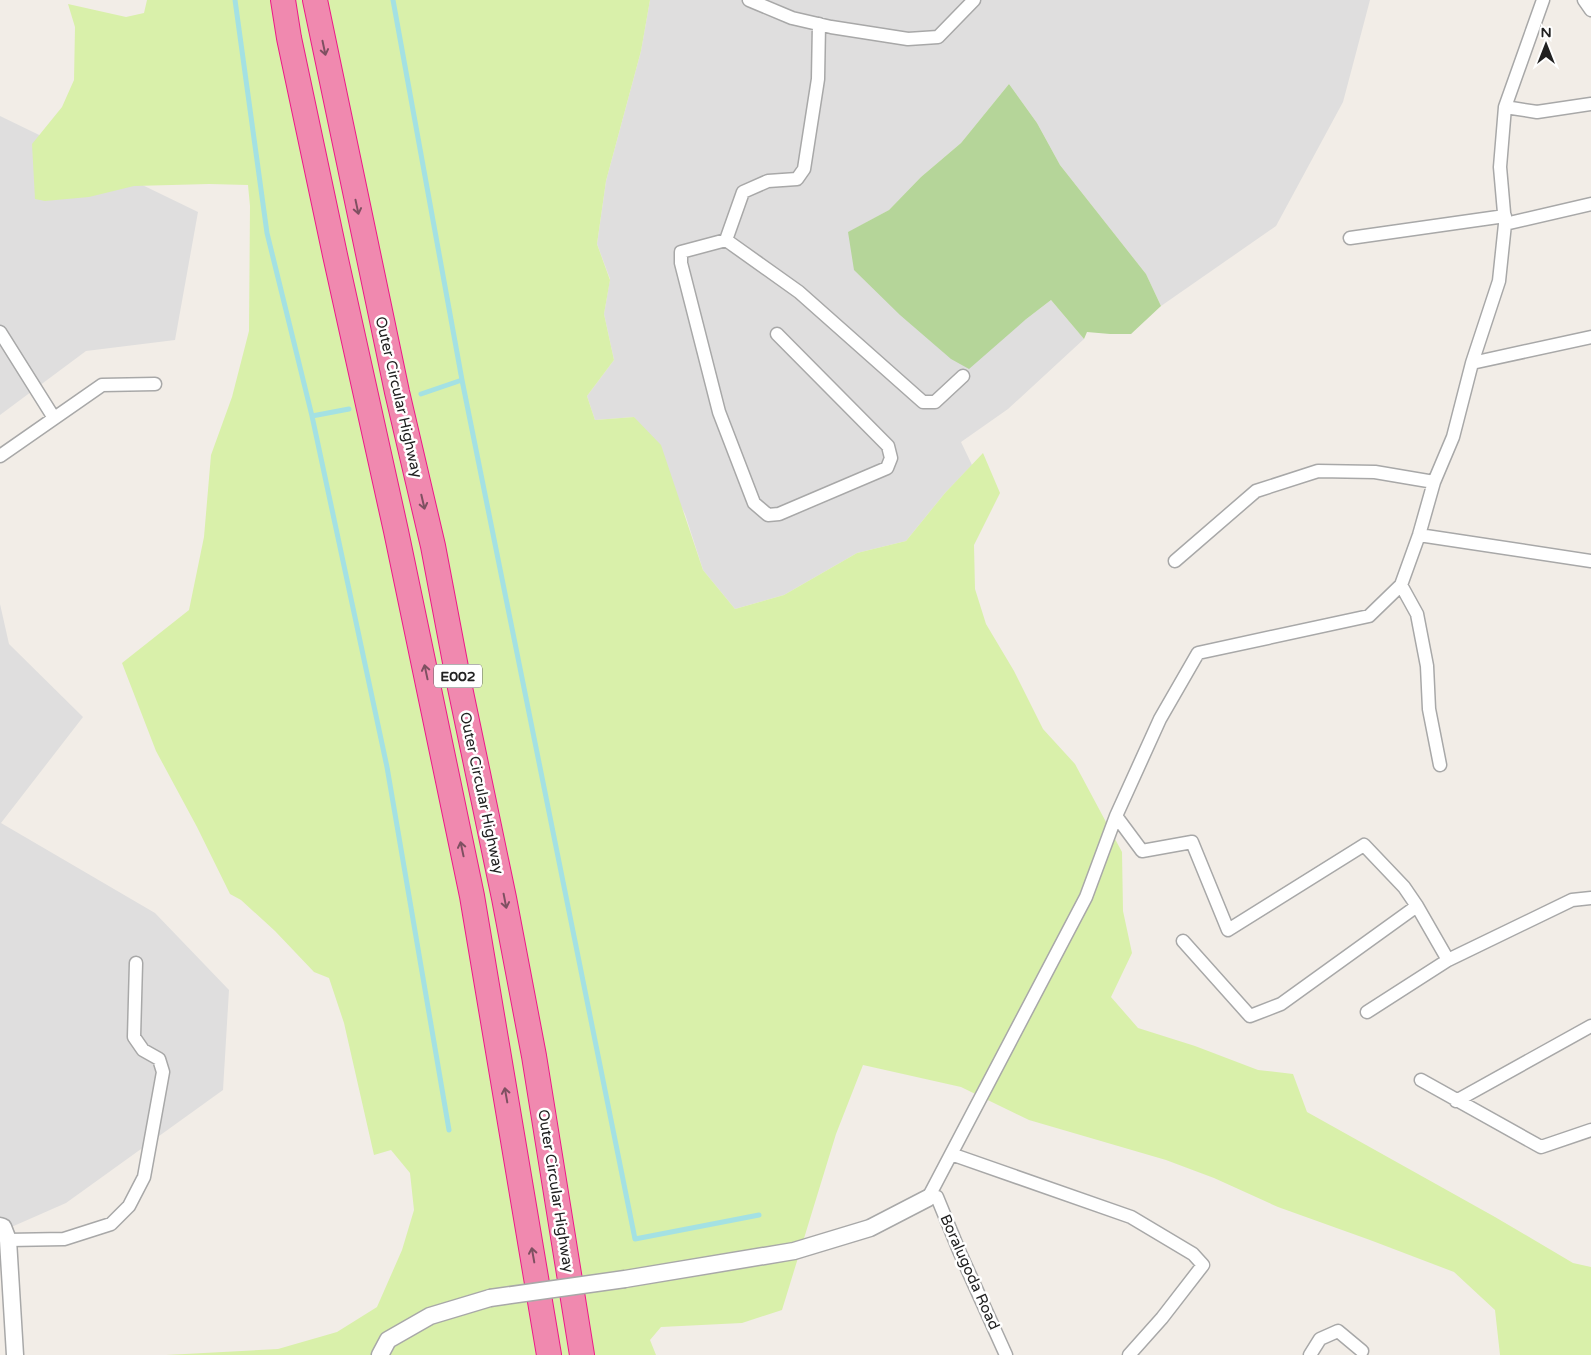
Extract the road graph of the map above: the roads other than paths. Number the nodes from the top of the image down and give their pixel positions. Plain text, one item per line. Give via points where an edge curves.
1 (283, 0) edge
2 (315, 0) edge
3 (749, 0) edge
4 (974, 0) edge
5 (1543, 0) edge
6 (1584, 0) edge
7 (1591, 10) edge
8 (819, 24) junction
9 (1591, 104) edge
10 (1505, 107) junction
11 (1591, 204) edge
12 (1505, 220) junction
13 (1350, 238) dead end
14 (726, 240) junction
15 (0, 332) edge
16 (777, 334) dead end
17 (1591, 337) edge
18 (1472, 363) junction
19 (963, 376) dead end
20 (155, 384) dead end
21 (54, 418) junction
22 (0, 456) edge
23 (1434, 482) junction
24 (1419, 535) junction
25 (1176, 561) dead end
26 (1591, 561) edge
27 (1402, 585) junction
28 (1440, 765) dead end
29 (1116, 816) junction
30 (1591, 898) edge
31 (1417, 906) junction
32 (1183, 941) dead end
33 (1448, 960) junction
34 (136, 962) dead end
35 (1367, 1012) dead end
36 (1591, 1026) edge
37 (1421, 1080) dead end
38 (1456, 1101) junction
39 (1591, 1130) edge
40 (950, 1154) junction
41 (928, 1198) junction
42 (4, 1233) edge
43 (1362, 1351) dead end
44 (15, 1355) edge
45 (380, 1355) edge
46 (550, 1355) edge
47 (582, 1355) edge
48 (1006, 1355) edge
49 (1129, 1355) edge
50 (1310, 1355) edge

46 -> 1 highway, Outer Circular Highway / E002 via 472,896
2 -> 47 highway, Outer Circular Highway / E002 via 392,373 433,546 504,898 534,1056
3 - 8 street via 792,18
4 - 8 street via 938,37 908,39
5 - 10 street
6 - 7 street
8 - 14 street via 818,79 804,169 797,179 768,181 743,192
9 - 10 street via 1537,112
10 - 12 street via 1500,167
11 - 12 street
12 - 13 street
12 - 18 street via 1499,281
14 - 16 street via 681,252 681,263 719,412 754,503 768,515 779,514 887,468 890,458 888,446
14 - 19 street via 799,292 922,402 935,402
15 - 21 street
17 - 18 street
18 - 23 street via 1454,437
20 - 21 street via 102,385
21 - 22 street
23 - 24 street
23 - 25 street via 1375,472 1318,471 1256,491
24 - 26 street
24 - 27 street
27 - 28 street via 1417,614 1429,710
27 - 29 street via 1369,616 1198,653 1160,719
29 - 31 street via 1142,850 1192,842 1228,930 1364,846 1404,887
29 - 40 street via 1086,898
30 - 33 street via 1572,900
31 - 32 street via 1281,1004 1250,1016
31 - 33 street
33 - 35 street
34 - 42 street via 134,1037 143,1050 159,1059 163,1072 144,1177 129,1206 111,1224 64,1239
36 - 38 street
37 - 38 street
38 - 39 street via 1541,1147
40 - 41 street
40 - 49 street via 1132,1217 1192,1254 1203,1265
41 - 45 street, bridge via 870,1228 794,1251 490,1298 430,1316 388,1340
41 - 48 street, Boralugoda Road via 938,1197
42 - 44 street
43 - 50 street via 1338,1331 1320,1339

